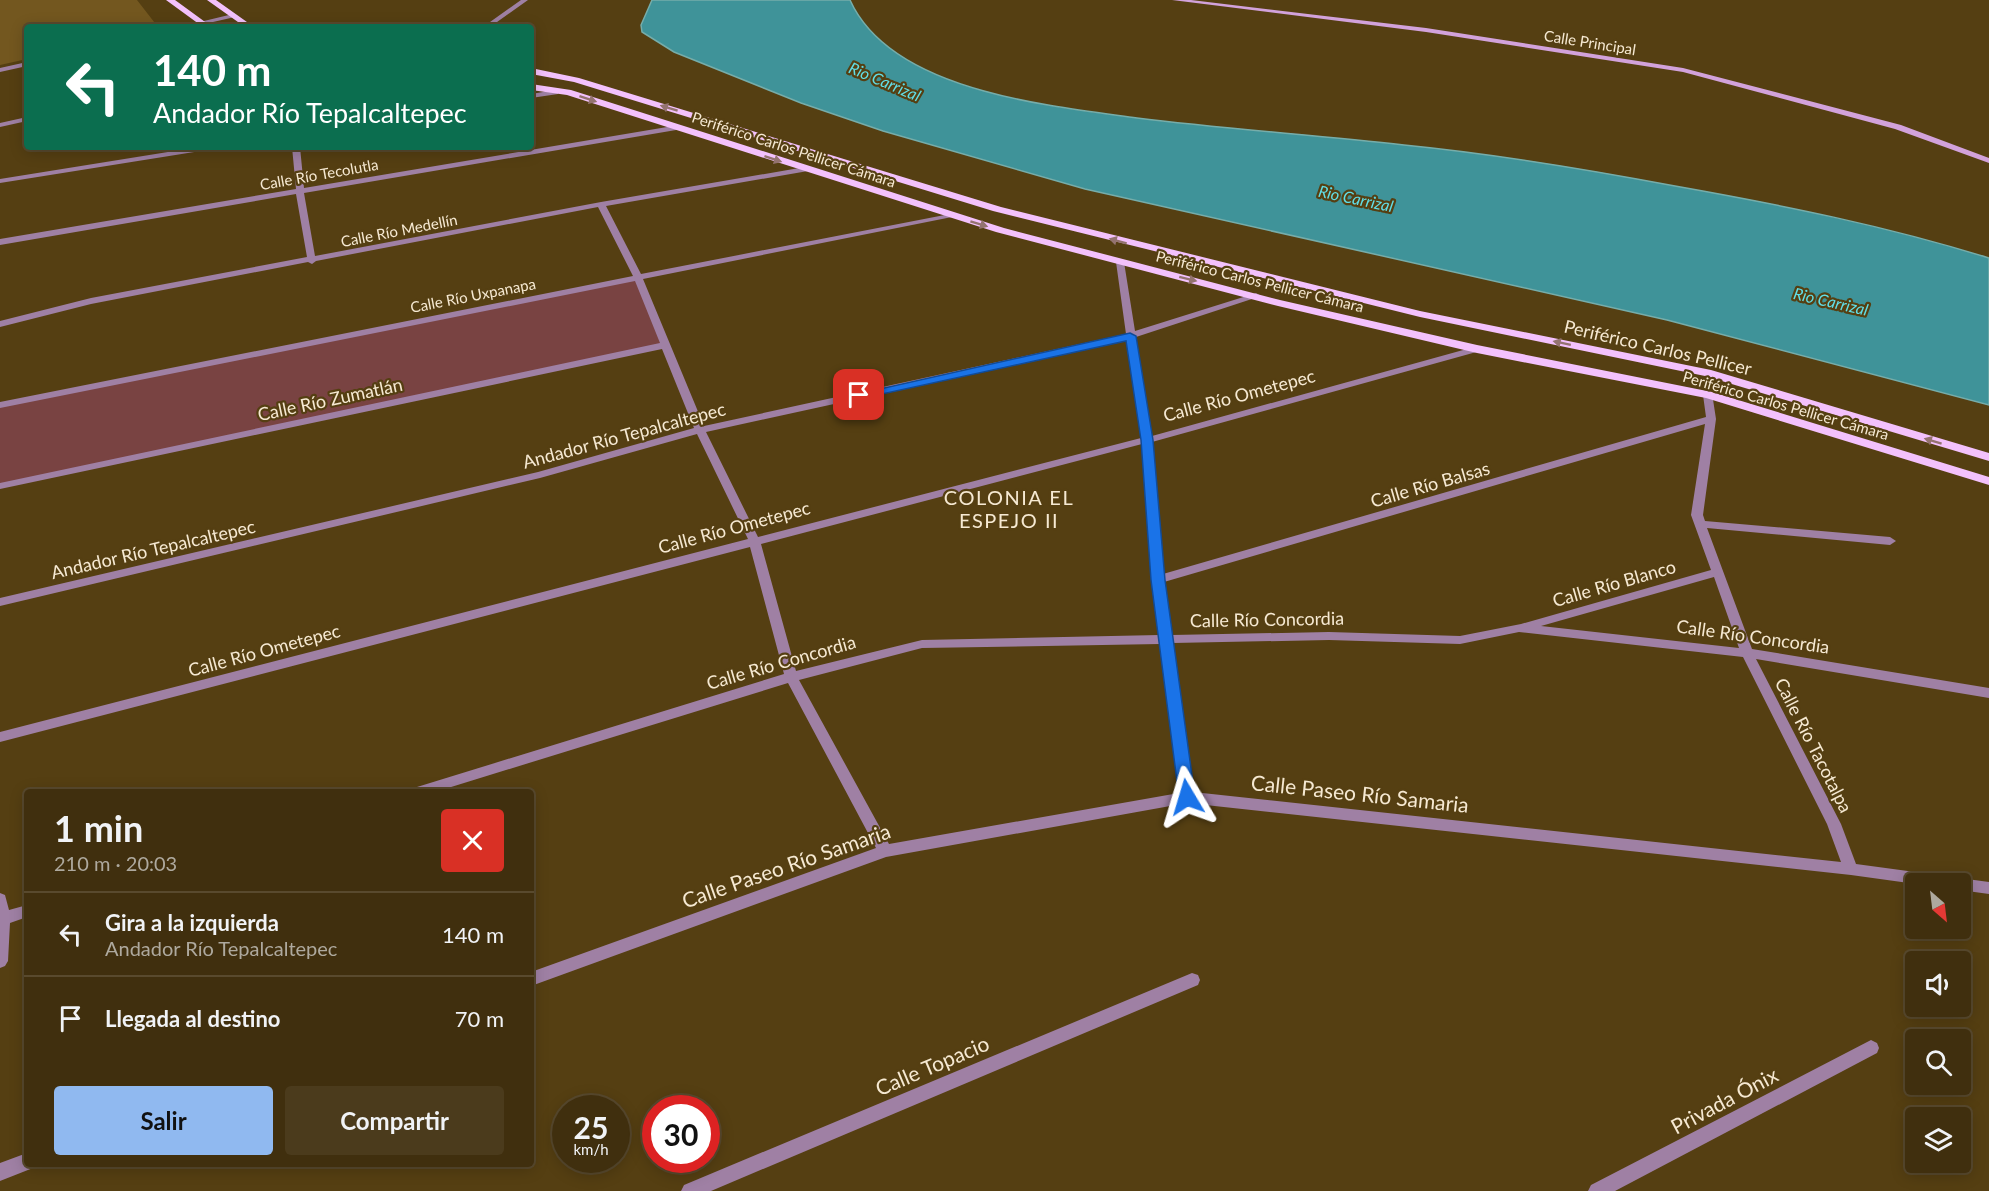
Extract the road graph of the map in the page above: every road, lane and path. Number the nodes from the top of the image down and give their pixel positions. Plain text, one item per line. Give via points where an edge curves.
1 (170, 0) edge
2 (211, 0) edge
3 (525, 0) edge
4 (1175, 0) edge
5 (233, 16) junction
6 (203, 24) edge
7 (207, 24) edge
8 (245, 24) edge
9 (490, 24) edge
10 (24, 65) edge
11 (0, 70) edge
12 (534, 72) edge
13 (534, 88) edge
14 (555, 92) junction
15 (534, 96) edge
16 (24, 120) edge
17 (24, 124) edge
18 (0, 126) edge
19 (679, 127) junction
20 (194, 150) edge
21 (297, 150) edge
22 (1989, 160) edge
23 (805, 169) junction
24 (0, 181) edge
25 (300, 191) junction
26 (601, 204) junction
27 (951, 215) junction
28 (0, 242) edge
29 (312, 261) junction
30 (1120, 262) junction
31 (638, 277) junction
32 (1256, 296) junction
33 (1420, 314) joint
34 (0, 324) edge
35 (1130, 336) junction
36 (666, 345) junction
37 (1477, 349) junction
38 (1708, 395) junction
39 (0, 405) edge
40 (1711, 419) junction
41 (700, 430) junction
42 (1147, 440) junction
43 (1989, 457) edge
44 (1989, 481) edge
45 (0, 486) edge
46 (1700, 524) junction
47 (754, 540) junction
48 (1890, 541) dead end
49 (1718, 572) junction
50 (1158, 580) junction
51 (0, 602) edge
52 (1519, 628) junction
53 (1167, 640) junction
54 (1747, 653) junction
55 (791, 677) junction
56 (1989, 693) edge
57 (0, 737) edge
58 (427, 789) edge
59 (1187, 797) junction
60 (885, 851) junction
61 (1851, 869) junction
62 (1905, 877) edge
63 (1971, 886) edge
64 (1989, 888) edge
65 (0, 899) edge
66 (24, 912) edge
67 (1, 919) edge
68 (0, 961) edge
69 (534, 978) edge
70 (1191, 980) dead end
71 (1871, 1048) dead end
72 (24, 1163) edge
73 (0, 1172) edge
74 (690, 1191) edge
75 (1598, 1191) edge

1 - 6 main road
2 - 5 main road
3 - 9 street
4 - 22 main road, Calle Principal via 1426,30 1683,70 1898,128
5 - 7 street
5 - 8 main road
10 - 11 street
33 -> 12 main road, Periférico Carlos Pellicer Cámara via 997,209 576,80
13 - 14 main road, Periférico Carlos Pellicer Cámara
14 - 15 street
14 -> 19 main road, Periférico Carlos Pellicer Cámara via 568,92
16 - 18 street
17 - 18 street
19 -> 23 main road, Periférico Carlos Pellicer Cámara
19 - 25 street, Calle Río Tecolutla
20 - 24 street
21 - 25 street
23 - 26 street, Calle Río Medellín
23 - 27 main road, Periférico Carlos Pellicer Cámara
25 - 28 street, Calle Río Tecolutla
25 - 29 street
26 - 29 street, Calle Río Medellín
26 - 31 street
27 -> 30 main road, Periférico Carlos Pellicer Cámara
27 - 31 street, Calle Río Uxpanapa
29 - 34 street, Calle Río Medellín via 91,301
30 -> 32 main road, Periférico Carlos Pellicer Cámara
30 - 35 street
31 - 36 street
31 - 39 street, Calle Río Uxpanapa
32 - 35 street, Andador Río Tepalcaltepec
32 - 37 main road, Periférico Carlos Pellicer Cámara
43 -> 33 main road, Periférico Carlos Pellicer via 1707,373
35 - 41 street, Andador Río Tepalcaltepec
35 - 42 street
36 - 41 street
36 - 45 street, Calle Río Zumatlán
37 - 38 main road, Periférico Carlos Pellicer Cámara
37 - 42 street, Calle Río Ometepec
38 - 40 street, Calle Río Tacotalpa
38 - 44 main road, Periférico Carlos Pellicer Cámara
40 - 46 street, Calle Río Tacotalpa via 1697,516
40 - 50 street, Calle Río Balsas
41 - 47 street
41 - 51 street, Andador Río Tepalcaltepec via 540,475
42 - 47 street, Calle Río Ometepec
42 - 50 street
46 - 48 street
46 - 49 street, Calle Río Tacotalpa
47 - 55 street
47 - 57 street, Calle Río Ometepec
49 - 52 street, Calle Río Blanco
49 - 54 street, Calle Río Tacotalpa
50 - 53 street
52 - 53 street, Calle Río Concordia via 1460,640 1329,636
52 - 54 street, Calle Río Concordia
53 - 55 street, Calle Río Concordia via 922,644
53 - 59 street
54 - 56 street, Calle Río Concordia
54 - 61 street, Calle Río Tacotalpa via 1834,824
55 - 58 street, Calle Río Concordia
55 - 60 street
59 - 60 street, Calle Paseo Río Samaria
59 - 61 street, Calle Paseo Río Samaria
60 - 69 street, Calle Paseo Río Samaria
61 - 62 street, Calle Paseo Río Samaria
63 - 64 street
65 - 67 street
66 - 67 street
67 - 68 street
70 - 74 street, Calle Topacio
71 - 75 street, Privada Ónix
72 - 73 street

